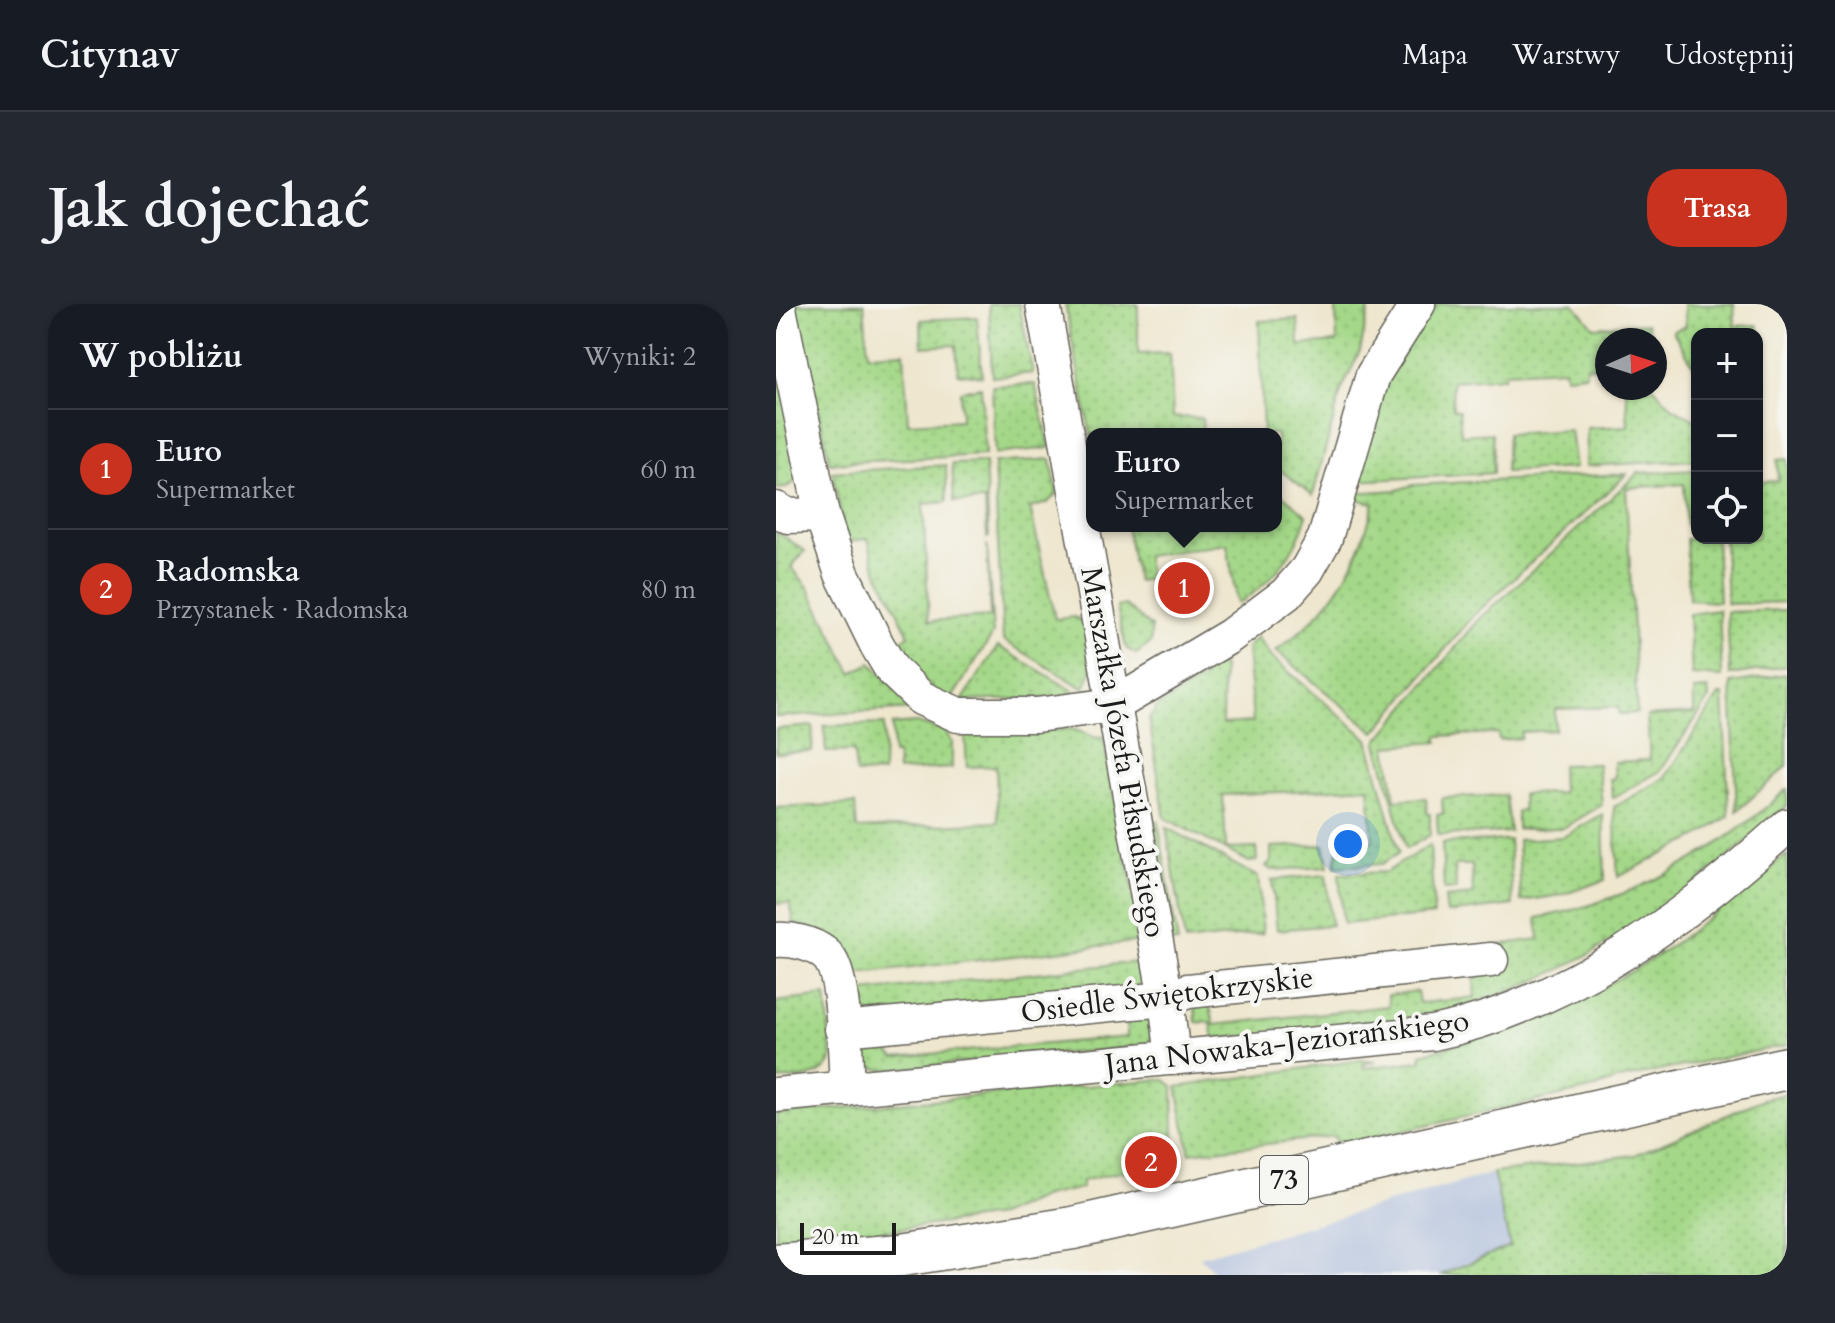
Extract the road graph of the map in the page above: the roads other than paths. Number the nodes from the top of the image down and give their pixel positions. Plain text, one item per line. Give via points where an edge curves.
1 (778, 304) edge
2 (1043, 304) edge
3 (1418, 304) edge
4 (776, 509) edge
5 (822, 515) junction
6 (1114, 705) junction
7 (1787, 826) edge
8 (776, 940) edge
9 (1491, 960) dead end
10 (1166, 999) junction
11 (842, 1029) junction
12 (1173, 1058) junction
13 (1787, 1068) edge
14 (847, 1089) junction
15 (776, 1095) edge
16 (776, 1265) edge

1 - 5 street
2 - 6 street, Marszałka Józefa Piłsudskiego
3 - 6 street via 1373,375 1325,538 1307,570 1286,594 1230,636
4 - 5 street via 788,516
5 - 6 street via 842,574 877,645 892,670 921,698 958,715 1036,715
6 - 10 street, Marszałka Józefa Piłsudskiego
7 - 12 street, Jana Nowaka-Jeziorańskiego via 1689,910 1618,958 1492,1018 1433,1033
8 - 11 street via 792,939 826,953 837,974
9 - 10 street, Osiedle Świętokrzyskie via 1188,991
10 - 11 street, Osiedle Świętokrzyskie
10 - 12 street, Marszałka Józefa Piłsudskiego
11 - 14 street
12 - 14 street, Jana Nowaka-Jeziorańskiego
13 - 16 main road, 73 via 1073,1228 902,1255
14 - 15 street, Jana Nowaka-Jeziorańskiego

